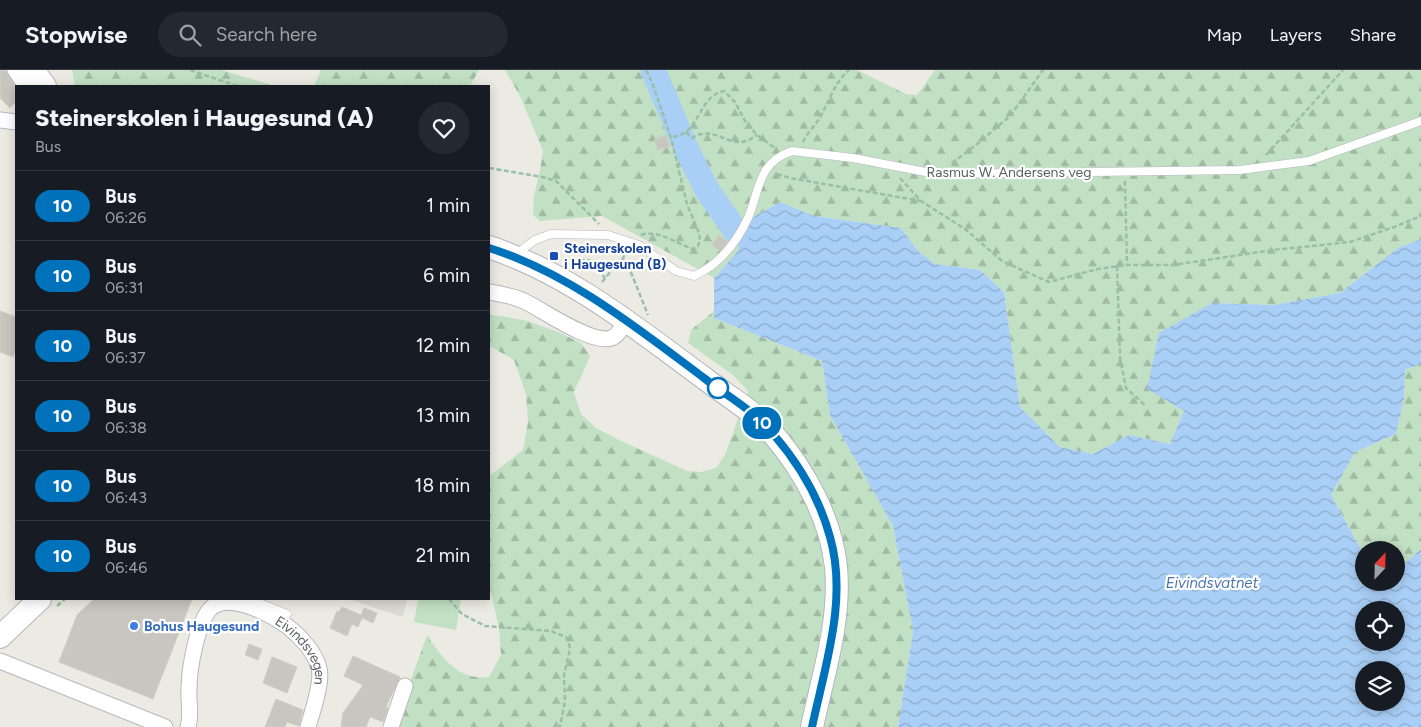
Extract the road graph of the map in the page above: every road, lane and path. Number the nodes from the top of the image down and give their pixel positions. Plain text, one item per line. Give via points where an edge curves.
1 (15, 70) edge
2 (33, 70) edge
3 (190, 70) edge
4 (646, 70) edge
5 (849, 70) edge
6 (1043, 70) edge
7 (1343, 70) edge
8 (25, 85) edge
9 (44, 85) edge
10 (234, 85) edge
11 (0, 120) edge
12 (1421, 121) edge
13 (15, 122) edge
14 (686, 132) junction
15 (757, 135) junction
16 (671, 138) junction
17 (802, 152) junction
18 (783, 154) junction
19 (888, 166) junction
20 (490, 168) edge
21 (1260, 168) junction
22 (766, 170) junction
23 (1124, 172) junction
24 (936, 174) junction
25 (921, 201) junction
26 (1421, 216) edge
27 (608, 235) junction
28 (631, 242) junction
29 (490, 248) edge
30 (521, 252) junction
31 (1128, 265) junction
32 (1117, 266) junction
33 (574, 267) dead end
34 (605, 278) junction
35 (602, 282) dead end
36 (490, 292) edge
37 (650, 319) dead end
38 (626, 321) junction
39 (1146, 406) dead end
40 (39, 600) edge
41 (227, 600) edge
42 (251, 600) edge
43 (450, 600) edge
44 (287, 614) dead end
45 (0, 637) edge
46 (0, 660) edge
47 (406, 686) dead end
48 (165, 727) edge
49 (188, 727) edge
50 (308, 727) edge
51 (391, 727) edge
52 (560, 727) edge
53 (812, 727) edge

1 - 8 street
2 - 9 main road
3 - 10 path
4 - 16 path
5 - 17 path via 842,76 819,119 807,134
6 - 24 path via 1010,116
7 - 21 path via 1281,137
11 - 13 street
12 - 21 lane, Rasmus W. Andersens veg via 1309,161
14 - 15 path via 692,138 704,133 745,142
14 - 15 path via 715,93 724,92 735,102
14 - 16 path
15 - 18 path
16 - 28 path via 687,204 699,233 698,246 693,249 646,233
17 - 18 lane, Rasmus W. Andersens veg
17 - 19 lane, Rasmus W. Andersens veg
18 - 22 lane
19 - 24 lane, Rasmus W. Andersens veg
19 - 25 path
20 - 27 path via 556,180
21 - 23 lane, Rasmus W. Andersens veg
22 - 25 path via 790,178
22 - 28 lane via 735,243 709,269 694,276 676,271
23 - 24 lane, Rasmus W. Andersens veg
23 - 31 path
25 - 32 path via 965,229 1002,261 1049,282
26 - 31 path via 1350,242 1173,265
27 - 28 lane
27 - 30 lane via 551,234 535,240
29 - 30 main road
30 - 38 main road
31 - 32 path
32 - 39 path via 1120,358 1126,388
33 - 34 path via 580,260 590,260
34 - 35 path
34 - 37 path via 623,259
36 - 38 street via 509,295 600,339 610,339 618,334
38 - 53 main road via 751,411 792,458 820,511 836,567 836,594 829,650
40 - 45 main road
41 - 49 street, Eivindsvegen via 210,610 201,628 191,663 188,691 191,718
41 - 50 street, Eivindsvegen via 269,616 288,627 308,646 320,668 317,698
42 - 44 lane
43 - 52 path via 462,614 485,626 551,631 566,637 570,650 564,675 565,701
46 - 48 street
47 - 51 street

